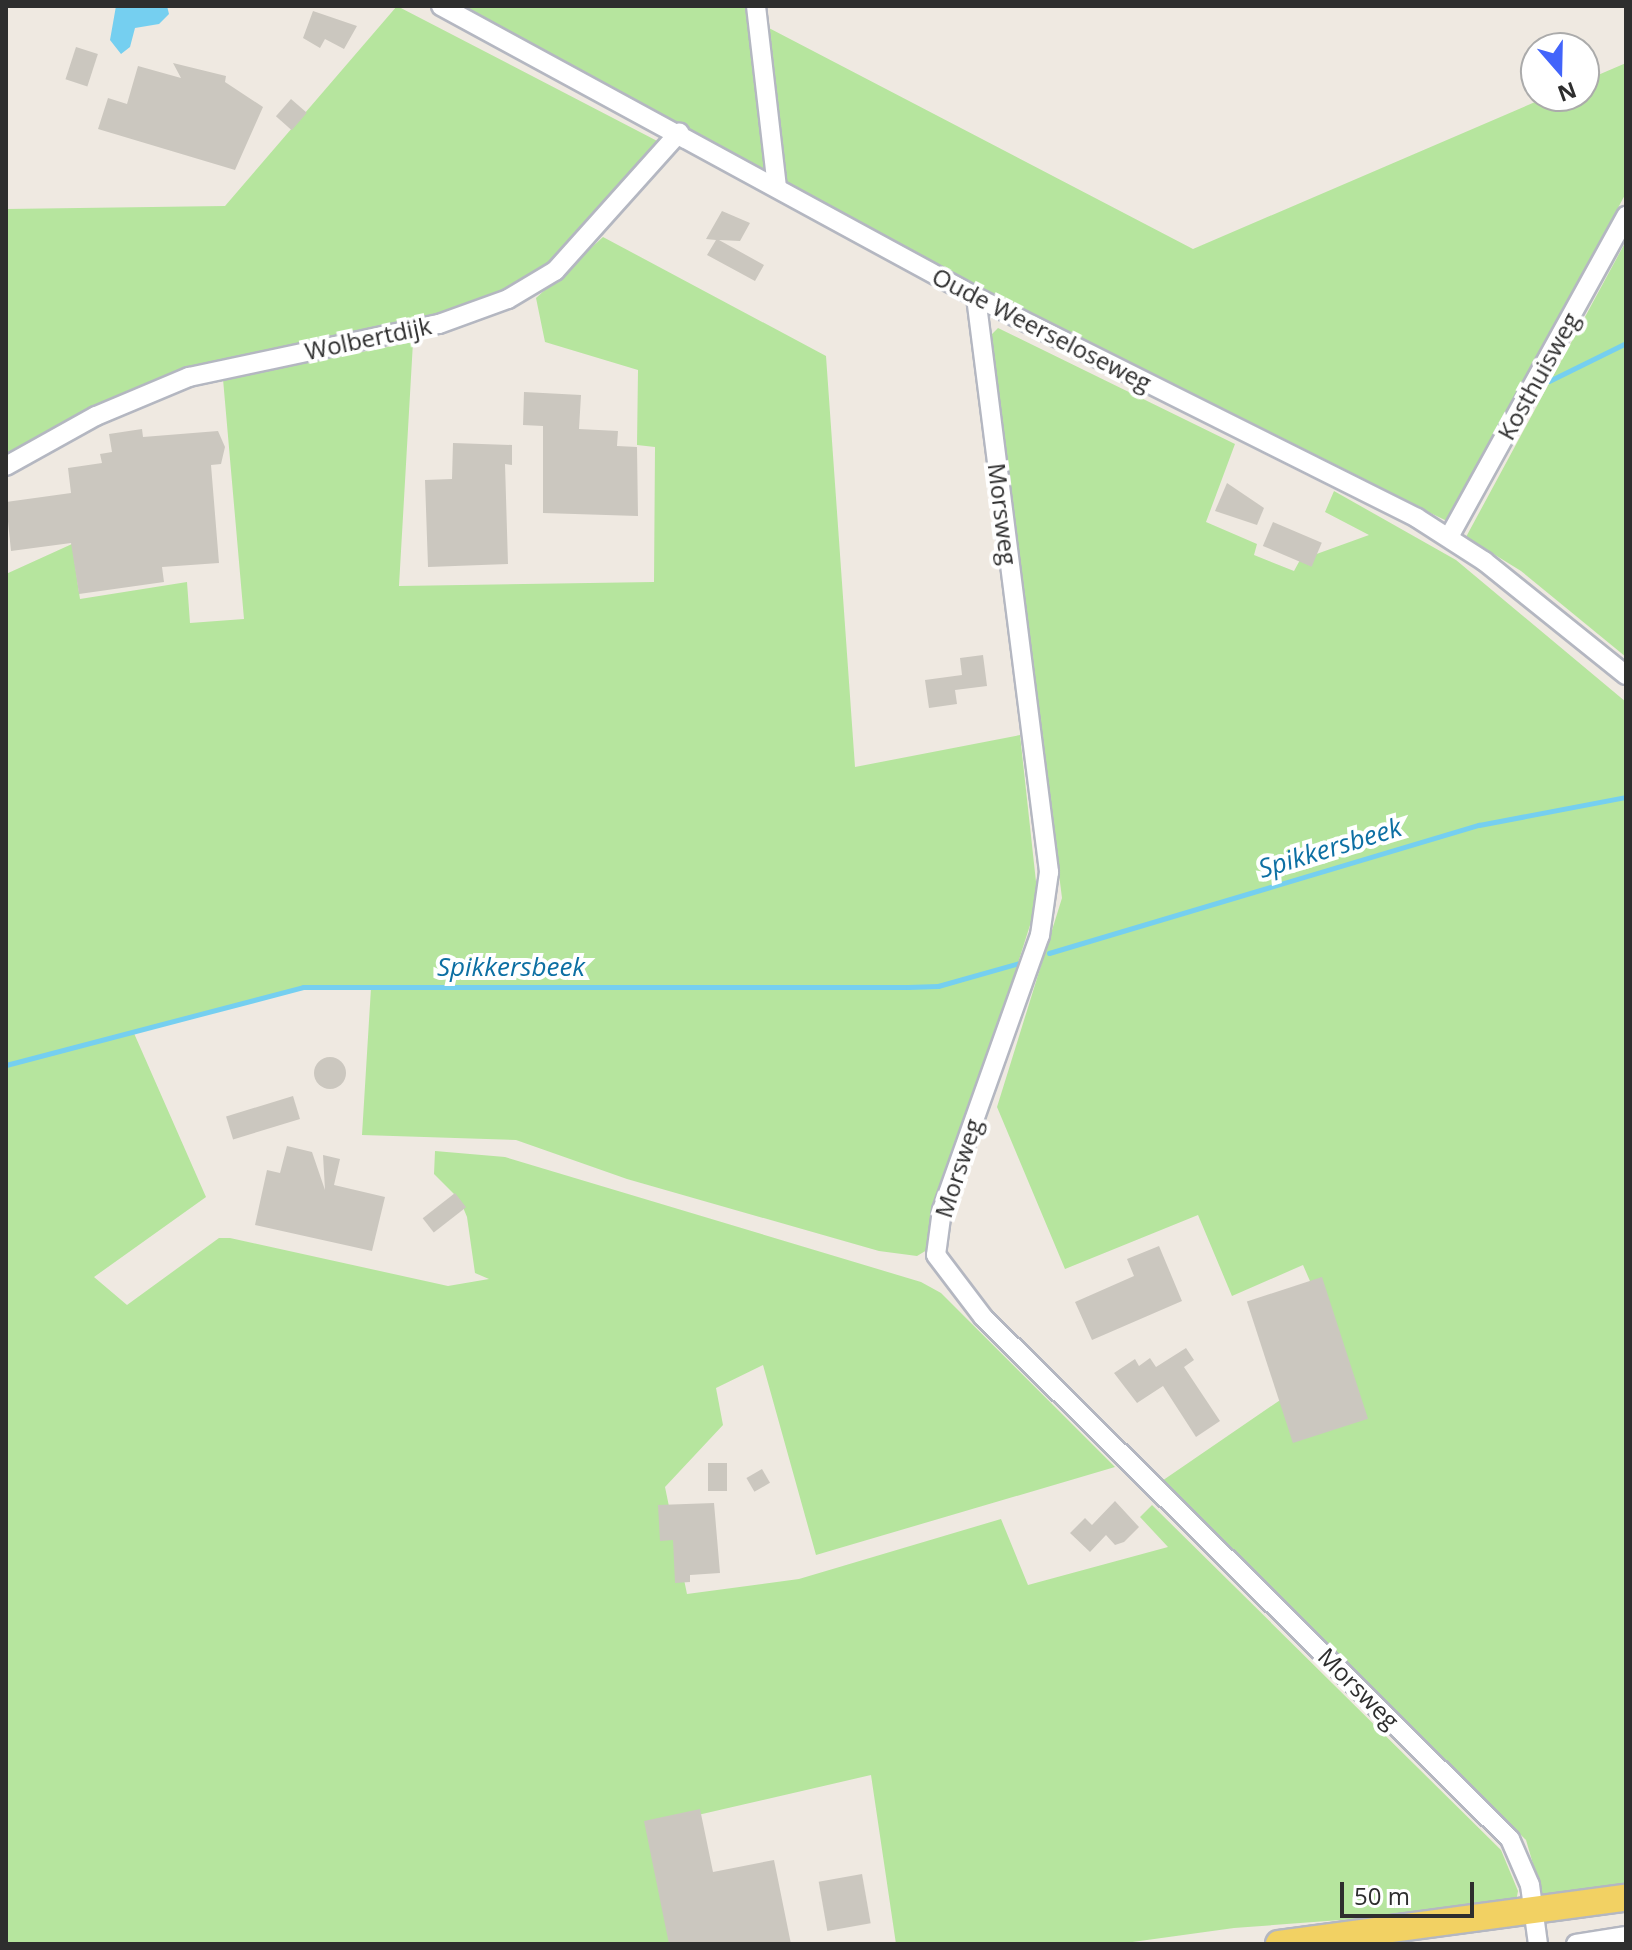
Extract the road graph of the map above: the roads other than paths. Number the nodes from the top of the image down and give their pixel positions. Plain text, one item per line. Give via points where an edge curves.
1 (441, 6) edge
2 (756, 6) edge
3 (679, 133) junction
4 (777, 188) junction
5 (1626, 216) edge
6 (976, 297) junction
7 (6, 466) edge
8 (1449, 537) junction
9 (1626, 675) edge
10 (1626, 1898) edge
11 (1533, 1911) junction
12 (1626, 1936) edge
13 (1602, 1943) edge
14 (1279, 1944) edge
15 (1538, 1944) edge
16 (1576, 1944) edge

1 - 3 street, Oude Weerseloseweg
2 - 4 street
3 - 4 street, Oude Weerseloseweg
3 - 7 street, Wolbertdijk via 555,271 508,299 439,324 189,377 96,416
4 - 6 street, Oude Weerseloseweg
5 - 8 street, Kosthuisweg
6 - 8 street, Oude Weerseloseweg
6 - 11 street, Morsweg via 1049,872 1040,935 942,1210 936,1255 983,1317 1510,1839 1521,1855
8 - 9 street, Oude Weerseloseweg
10 - 11 main road
11 - 14 main road
11 - 15 street, Morsweg
12 - 13 street
13 - 16 street

